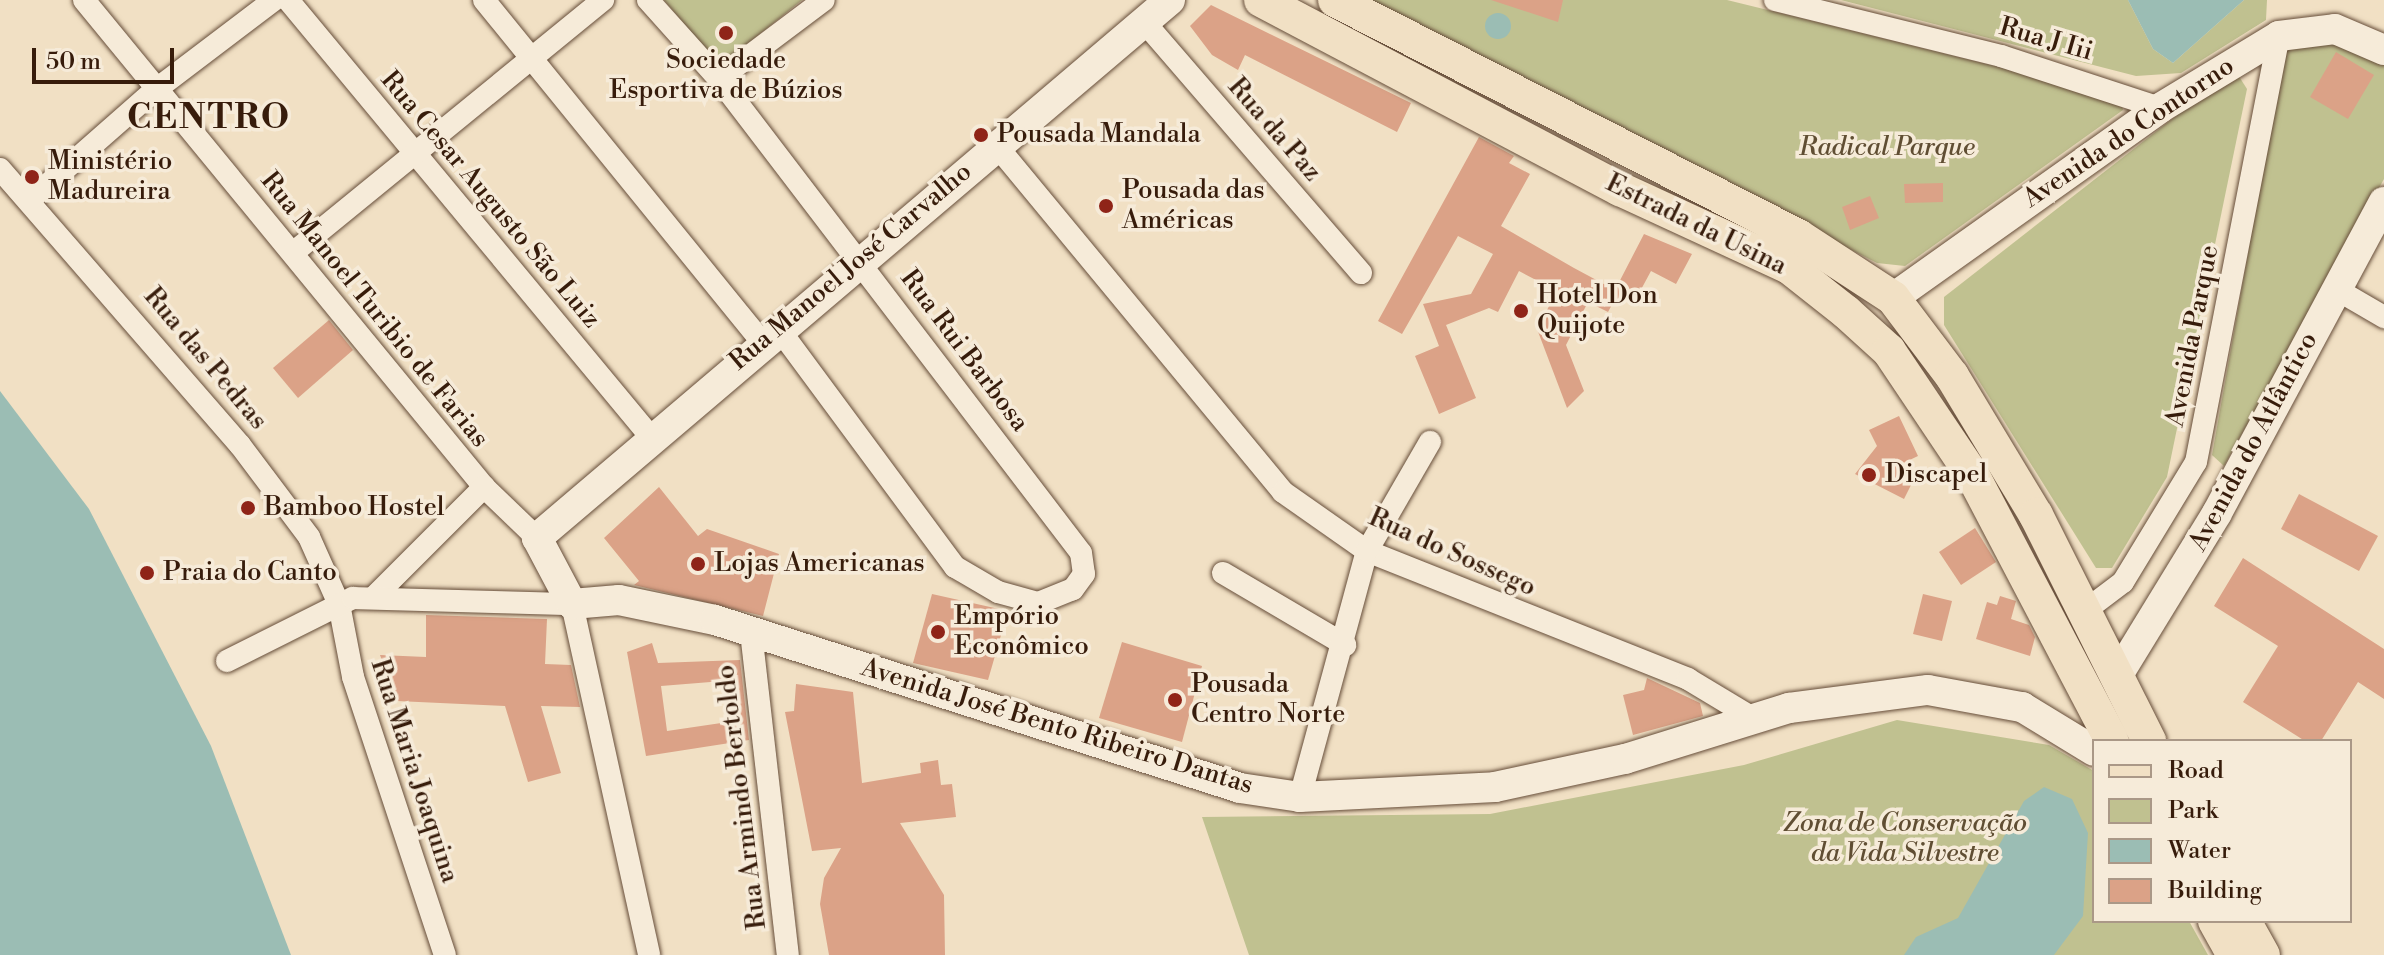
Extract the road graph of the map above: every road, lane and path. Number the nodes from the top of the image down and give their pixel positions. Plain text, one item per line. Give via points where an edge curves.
1 (84, 0) edge
2 (274, 0) edge
3 (288, 0) edge
4 (484, 0) edge
5 (603, 0) edge
6 (648, 0) edge
7 (824, 0) edge
8 (1170, 0) edge
9 (1261, 0) edge
10 (1335, 0) edge
11 (1775, 0) edge
12 (1146, 24) junction
13 (2279, 36) junction
14 (2384, 50) edge
15 (530, 56) junction
16 (719, 79) junction
17 (154, 91) junction
18 (2160, 108) junction
19 (996, 145) junction
20 (415, 154) junction
21 (0, 169) edge
22 (31, 199) junction
23 (2384, 202) edge
24 (294, 252) junction
25 (1794, 252) junction
26 (859, 259) junction
27 (1361, 273) dead end
28 (2336, 289) junction
29 (1893, 298) junction
30 (2384, 317) edge
31 (770, 335) junction
32 (650, 436) junction
33 (1430, 442) dead end
34 (484, 487) junction
35 (537, 538) junction
36 (2052, 544) junction
37 (1367, 551) junction
38 (2016, 555) junction
39 (1223, 573) dead end
40 (374, 597) junction
41 (339, 604) junction
42 (572, 604) junction
43 (2086, 610) junction
44 (751, 632) junction
45 (1345, 645) junction
46 (227, 661) dead end
47 (2116, 678) junction
48 (1753, 718) junction
49 (2111, 739) edge
50 (2148, 739) edge
51 (2092, 750) edge
52 (1300, 797) junction
53 (2216, 923) edge
54 (2245, 923) edge
55 (445, 955) edge
56 (649, 955) edge
57 (788, 955) edge
58 (2234, 955) edge
59 (2263, 955) edge

1 - 17 street, Rua Manoel Turibio de Farias
2 - 17 street
3 - 20 street, Rua Cesar Augusto São Luiz
4 - 15 street
5 - 15 street
6 - 16 street, Rua Rui Barbosa
7 - 16 street
8 - 12 street, Rua Manoel José Carvalho
9 - 25 main road, Estrada da Usina via 1620,189
10 - 25 main road, Estrada da Usina
11 - 18 street, Rua J Iii via 2001,56
12 - 19 street, Rua Manoel José Carvalho
12 - 27 street, Rua da Paz
13 - 14 street, Avenida do Contorno via 2335,29
13 - 18 street, Avenida do Contorno
13 - 43 street, Avenida Parque via 2196,462 2123,582
15 - 20 street
15 - 31 street
16 - 26 street, Rua Rui Barbosa
17 - 22 street
17 - 24 street, Rua Manoel Turibio de Farias
18 - 29 street, Avenida do Contorno
19 - 26 street, Rua Manoel José Carvalho
19 - 37 street, Rua do Sossego via 1251,460
20 - 24 street
20 - 32 street, Rua Cesar Augusto São Luiz
21 - 22 street, Rua das Pedras
22 - 41 street, Rua das Pedras via 240,445 309,537
23 - 28 street, Avenida do Atlântico
24 - 34 street, Rua Manoel Turibio de Farias
25 - 29 main road, Estrada da Usina
25 - 38 main road, Estrada da Usina via 1889,351
26 - 31 street, Rua Manoel José Carvalho
26 - 31 street, Rua Rui Barbosa via 1081,553 1084,574 1054,602 998,592 955,567
28 - 30 street
28 - 47 street, Avenida do Atlântico via 2217,513
29 - 36 main road, Estrada da Usina via 1952,376
31 - 32 street, Rua Manoel José Carvalho
32 - 35 street, Rua Manoel José Carvalho
33 - 37 street
34 - 35 street, Rua Manoel Turibio de Farias
34 - 40 street
35 - 42 street
36 - 38 main road via 2035,558
36 - 43 main road, Estrada da Usina
37 - 45 street
37 - 48 street, Rua do Sossego via 1674,672
38 - 49 main road, Estrada da Usina
39 - 45 street
40 - 41 street, Avenida José Bento Ribeiro Dantas
40 - 42 street, Avenida José Bento Ribeiro Dantas
41 - 46 street, Avenida José Bento Ribeiro Dantas
41 - 55 street, Rua Maria Joaquina via 353,677
42 - 44 street, Avenida José Bento Ribeiro Dantas via 660,607
42 - 56 street
43 - 47 main road, Estrada da Usina
44 - 52 street, Avenida José Bento Ribeiro Dantas via 1240,788
44 - 57 street, Rua Armindo Bertoldo
45 - 52 street
47 - 50 main road
48 - 51 street, Avenida José Bento Ribeiro Dantas via 1928,690 1961,692 2022,707
48 - 52 street, Avenida José Bento Ribeiro Dantas via 1625,759 1495,787
53 - 58 main road
54 - 59 main road

